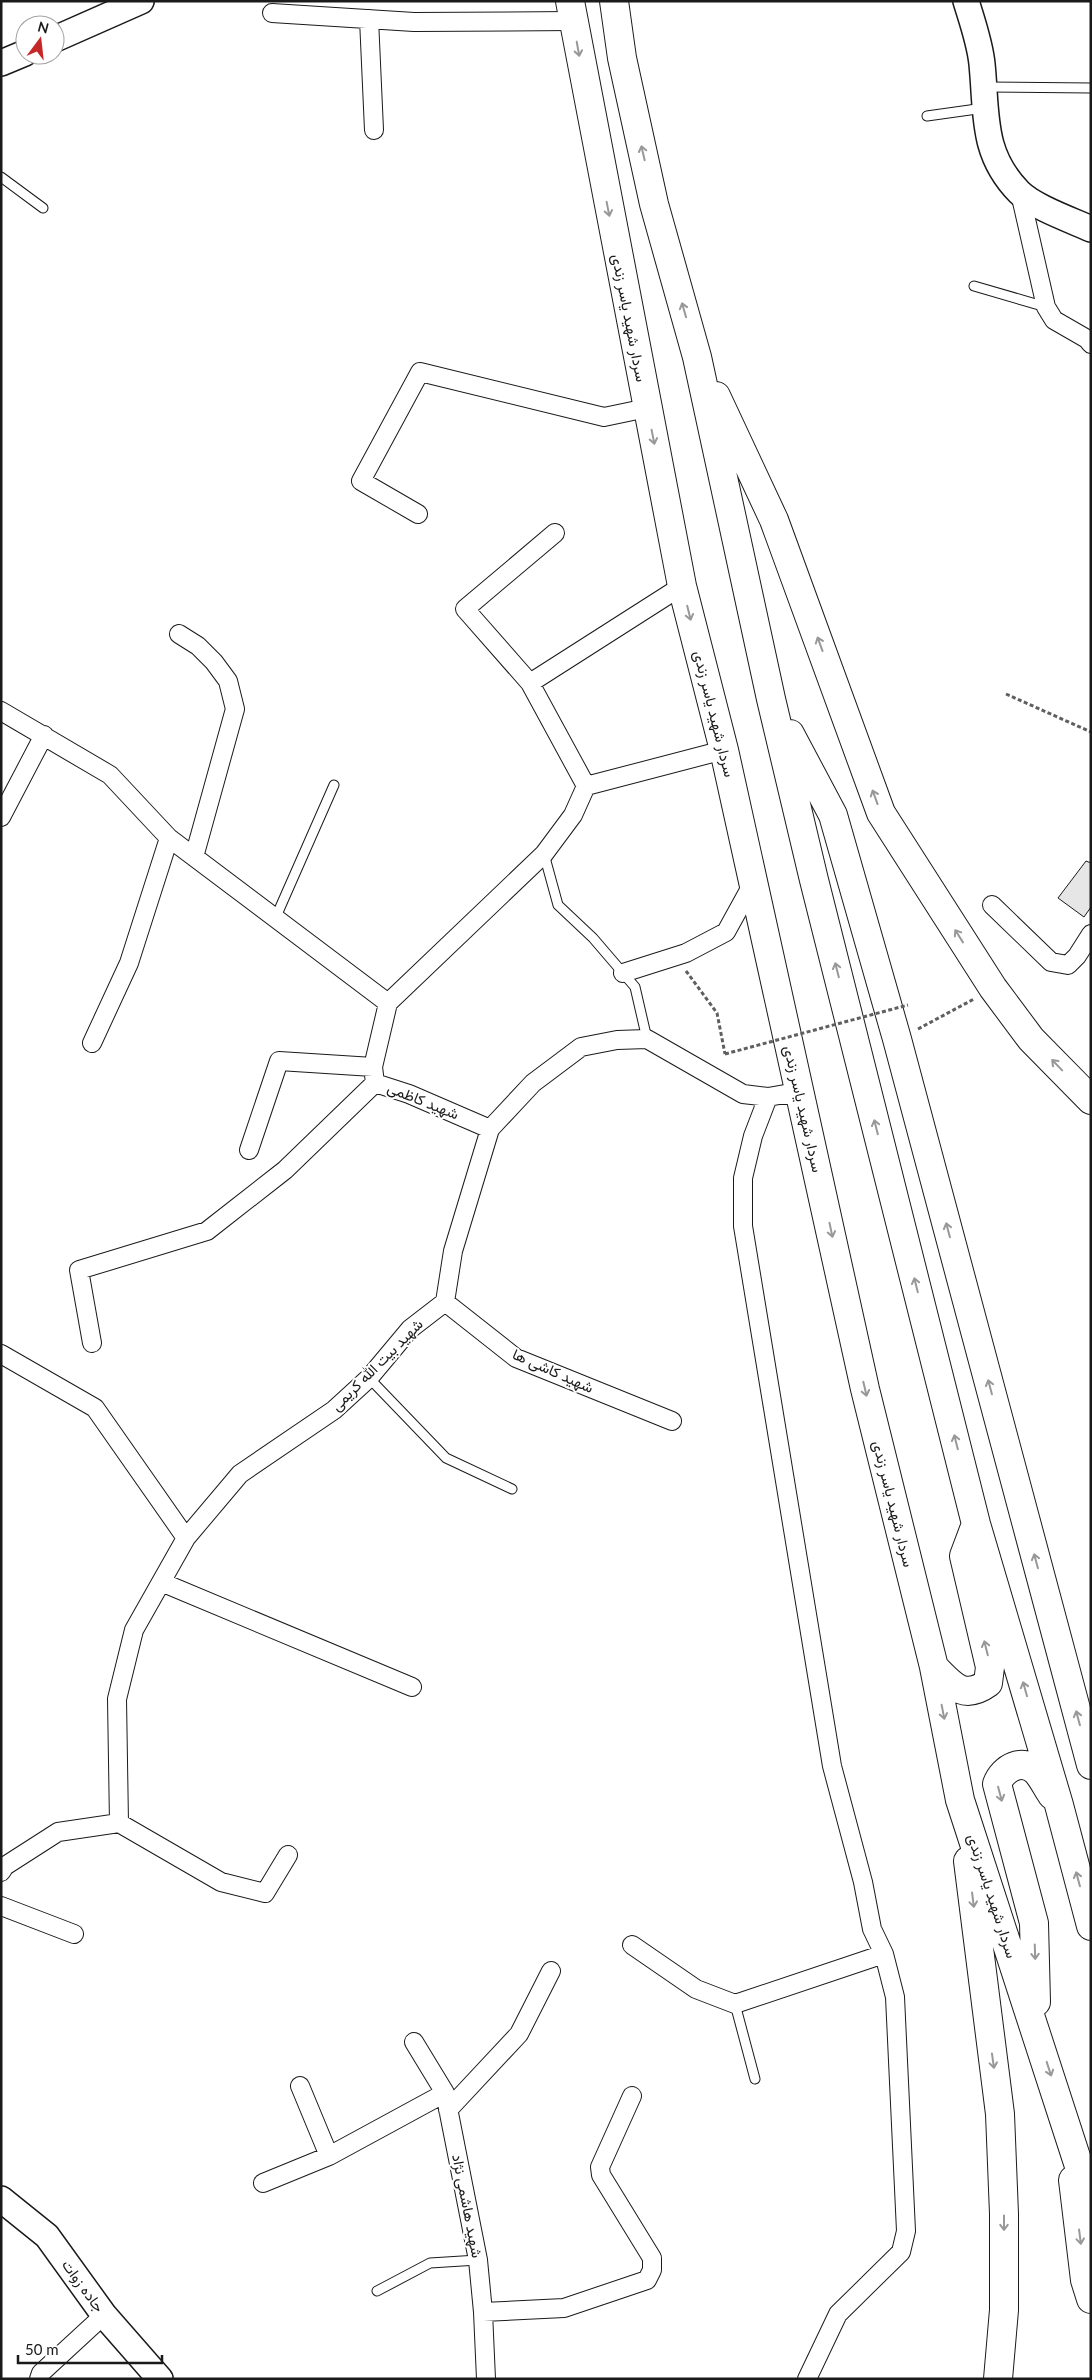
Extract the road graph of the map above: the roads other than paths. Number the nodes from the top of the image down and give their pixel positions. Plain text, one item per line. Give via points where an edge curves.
1 (141, 1) edge
2 (614, 1) edge
3 (632, 1) edge
4 (966, 1) edge
5 (572, 11) edge
6 (272, 14) dead end
7 (369, 19) junction
8 (65, 35) edge
9 (15, 57) edge
10 (622, 58) junction
11 (1, 63) edge
12 (1091, 88) edge
13 (984, 98) junction
14 (926, 116) dead end
15 (374, 130) dead end
16 (1, 177) edge
17 (1020, 193) junction
18 (43, 208) dead end
19 (1091, 229) edge
20 (974, 286) dead end
21 (1046, 307) junction
22 (1091, 344) edge
23 (697, 356) junction
24 (647, 408) junction
25 (418, 514) dead end
26 (555, 533) dead end
27 (682, 586) junction
28 (179, 634) dead end
29 (530, 683) junction
30 (771, 699) junction
31 (1, 711) edge
32 (44, 735) junction
33 (724, 750) junction
34 (334, 784) dead end
35 (586, 786) junction
36 (1, 817) edge
37 (169, 838) junction
38 (544, 854) junction
39 (194, 858) junction
40 (753, 883) junction
41 (992, 905) dead end
42 (274, 920) junction
43 (1091, 934) edge
44 (623, 973) junction
45 (388, 1004) junction
46 (647, 1039) junction
47 (92, 1043) dead end
48 (374, 1075) junction
49 (768, 1097) junction
50 (800, 1098) junction
51 (1091, 1100) edge
52 (490, 1129) junction
53 (249, 1150) dead end
54 (445, 1302) junction
55 (92, 1343) dead end
56 (1, 1354) edge
57 (368, 1378) junction
58 (672, 1421) dead end
59 (512, 1488) dead end
60 (976, 1524) junction
61 (186, 1538) junction
62 (161, 1582) junction
63 (934, 1667) junction
64 (412, 1687) dead end
65 (1091, 1765) edge
66 (960, 1800) junction
67 (1059, 1805) junction
68 (119, 1823) junction
69 (288, 1855) dead end
70 (3, 1865) edge
71 (1, 1906) edge
72 (1091, 1926) edge
73 (74, 1934) dead end
74 (632, 1946) dead end
75 (884, 1954) junction
76 (551, 1971) dead end
77 (735, 2004) junction
78 (1037, 2034) junction
79 (414, 2042) dead end
80 (755, 2079) dead end
81 (300, 2086) dead end
82 (445, 2093) junction
83 (632, 2096) dead end
84 (448, 2110) junction
85 (1065, 2119) junction
86 (329, 2156) junction
87 (263, 2182) dead end
88 (1, 2199) edge
89 (1091, 2203) edge
90 (478, 2260) junction
91 (377, 2290) dead end
92 (1091, 2300) edge
93 (483, 2312) junction
94 (104, 2315) junction
95 (39, 2379) edge
96 (160, 2379) edge
97 (486, 2379) edge
98 (807, 2379) edge
99 (998, 2379) edge

1 - 8 street
2 - 10 highway
3 - 10 highway
4 - 13 street via 982,63
5 - 7 street via 414,22
5 -> 24 highway, سردار شهید یاسر زندی
6 - 7 street
7 - 15 street
9 - 11 street
23 -> 10 highway via 654,204
12 - 13 lane
13 - 14 lane
13 - 17 street via 988,138 997,163
16 - 18 lane
17 - 19 street
17 - 21 street
20 - 21 lane
21 - 22 street via 1054,320
23 - 30 highway
51 -> 23 highway via 1031,1039 993,988 881,813 774,520
24 - 25 street via 604,417 420,372 361,481
24 -> 27 highway, سردار شهید یاسر زندی
26 - 29 street via 465,609
27 - 29 street
27 -> 33 highway, سردار شهید یاسر زندی
28 - 39 street via 214,662 228,681 235,709
29 - 35 street
60 -> 30 highway
65 -> 30 highway via 897,1038 833,815
31 - 32 street
32 - 36 street
32 - 37 street via 110,775
33 - 35 street
33 - 40 highway, سردار شهید یاسر زندی
34 - 42 lane
35 - 38 street via 573,815
37 - 39 street
37 - 47 street via 129,963
38 - 44 lane via 558,905
38 - 45 street
39 - 42 street
40 - 44 street via 726,932 686,953
40 - 50 highway, سردار شهید یاسر زندی
41 - 43 street via 1050,962 1068,965
42 - 45 street
44 - 46 lane via 635,987
45 - 48 street, شهید کاظمی
46 - 49 street via 743,1094
46 - 52 street via 617,1040 581,1047 533,1083
48 - 52 street, شهید کاظمی
48 - 53 street via 279,1061
48 - 55 street via 286,1170 207,1231 79,1270
49 - 50 street via 785,1094
49 - 75 street via 753,1136 743,1178 743,1226 832,1766 872,1929
50 -> 63 highway, سردار شهید یاسر زندی via 865,1389
52 - 54 street via 452,1251
54 - 57 street, شهید بیت الله کریمی via 410,1329
54 - 58 street, شهید کاشی ها via 516,1358
56 - 61 street via 96,1408
57 - 59 lane via 446,1458
57 - 61 street, شهید بیت الله کریمی via 334,1410 240,1474
63 -> 60 highway via 967,1693 977,1692 988,1683 990,1667 964,1556
67 -> 60 highway
61 - 62 street, شهید بیت الله کریمی
62 - 64 street
62 - 68 street, شهید بیت الله کریمی via 134,1630 117,1699
63 -> 66 highway, سردار شهید یاسر زندی
66 - 78 highway, سردار شهید یاسر زندی
66 -> 99 highway via 1000,2114 1004,2300
72 -> 67 highway
67 -> 78 highway via 1036,1770 1025,1766 1016,1765 1006,1770 997,1784 1034,1923
68 - 69 street via 222,1882 265,1894
68 - 70 street via 58,1832
71 - 73 street
74 - 77 street via 696,1989
75 - 77 street
75 - 98 street via 895,1996 906,2231 901,2252 838,2314
76 - 84 street via 518,2034
77 - 80 lane
78 -> 85 highway, سردار شهید یاسر زندی
79 - 82 street, شهید هاشمی نژاد
81 - 86 street
82 - 84 street, شهید هاشمی نژاد
82 - 86 street
83 - 93 street via 600,2167 601,2175 652,2258 652,2270 647,2280 564,2308
84 - 90 street, شهید هاشمی نژاد
85 - 89 highway, سردار شهید یاسر زندی
85 -> 92 highway via 1085,2280
86 - 87 street
88 - 94 street, جاده زوات via 47,2236
90 - 91 lane via 430,2263
90 - 93 street, شهید هاشمی نژاد
93 - 97 street, شهید هاشمی نژاد
94 - 95 street via 41,2373
94 - 96 street, جاده زوات

